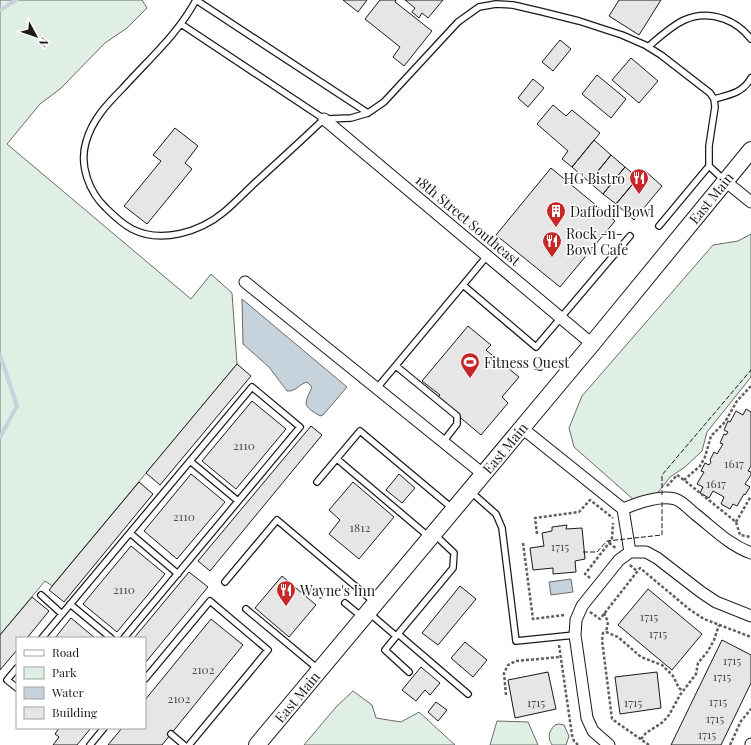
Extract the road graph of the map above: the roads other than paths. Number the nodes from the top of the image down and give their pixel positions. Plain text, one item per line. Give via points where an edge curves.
1 (490, 2) edge
2 (181, 24) junction
3 (751, 39) edge
4 (648, 47) junction
5 (751, 78) edge
6 (714, 99) junction
7 (368, 113) junction
8 (324, 119) junction
9 (751, 150) edge
10 (708, 166) junction
11 (725, 181) junction
12 (751, 202) edge
13 (659, 226) dead end
14 (630, 236) dead end
15 (486, 256) junction
16 (245, 282) dead end
17 (462, 285) junction
18 (560, 318) junction
19 (592, 344) junction
20 (396, 366) junction
21 (377, 388) junction
22 (522, 428) junction
23 (443, 442) junction
24 (337, 459) junction
25 (190, 461) junction
26 (483, 474) junction
27 (318, 482) dead end
28 (469, 491) junction
29 (238, 502) junction
30 (454, 509) junction
31 (623, 510) junction
32 (130, 533) junction
33 (432, 536) junction
34 (749, 548) edge
35 (630, 552) junction
36 (178, 574) junction
37 (225, 582) dead end
38 (41, 595) dead end
39 (345, 603) dead end
40 (70, 604) junction
41 (246, 609) dead end
42 (369, 611) junction
43 (62, 614) junction
44 (751, 616) edge
45 (397, 635) junction
46 (575, 635) junction
47 (43, 637) edge
48 (110, 637) edge
49 (125, 637) edge
50 (16, 669) edge
51 (319, 670) junction
52 (410, 672) dead end
53 (146, 678) edge
54 (16, 687) edge
55 (468, 694) dead end
56 (103, 729) edge
57 (171, 734) dead end
58 (90, 745) edge
59 (184, 745) edge
60 (188, 745) edge
61 (257, 745) edge
62 (609, 745) edge

1 - 4 lane via 580,21
1 - 7 lane via 478,7 458,22 384,102
2 - 7 lane via 196,0
2 - 8 lane
2 - 8 lane via 106,106 91,127 85,144 86,177 94,194 116,218 147,234 161,236 182,233 202,226 224,212
3 - 4 lane via 746,32 730,21 713,15 701,15 686,19
4 - 6 lane via 710,93
5 - 6 lane via 748,84 736,93
6 - 10 lane
7 - 8 lane via 351,118
8 - 15 street, 18th Street Southeast
9 - 11 main road, East Main
10 - 11 lane
10 - 13 lane
11 - 12 street
11 - 19 main road, East Main
14 - 18 lane
15 - 17 lane
15 - 18 street, 18th Street Southeast
16 - 21 street
17 - 18 lane via 536,347
17 - 20 lane
18 - 19 street, 18th Street Southeast
19 - 22 main road, East Main
20 - 21 lane
20 - 23 lane via 457,416 457,424
21 - 23 street
22 - 26 main road, East Main
22 - 31 street
23 - 26 street
24 - 27 lane
24 - 30 lane via 360,431
24 - 33 lane
25 - 29 lane
25 - 29 lane via 252,387 300,427
25 - 32 lane
26 - 28 main road, East Main
28 - 30 main road, East Main
28 - 46 lane via 496,514 502,528 516,641
29 - 36 lane
30 - 33 main road, East Main
31 - 34 street via 636,504 675,499 731,543
31 - 35 street
32 - 36 lane
32 - 40 lane
33 - 42 main road, East Main
33 - 45 lane via 454,553 453,568
35 - 44 street via 652,554 716,602
35 - 46 street via 619,560 578,613
36 - 49 lane
37 - 42 lane via 277,520
38 - 43 lane
39 - 42 lane
40 - 43 lane
40 - 48 lane
41 - 51 lane
42 - 45 lane
42 - 51 main road, East Main
43 - 47 lane
45 - 52 lane via 385,650
45 - 55 lane
46 - 62 street via 587,718 593,731
50 - 54 lane via 7,680
51 - 61 main road, East Main
53 - 60 lane via 210,601 268,650
56 - 58 lane
57 - 59 lane

